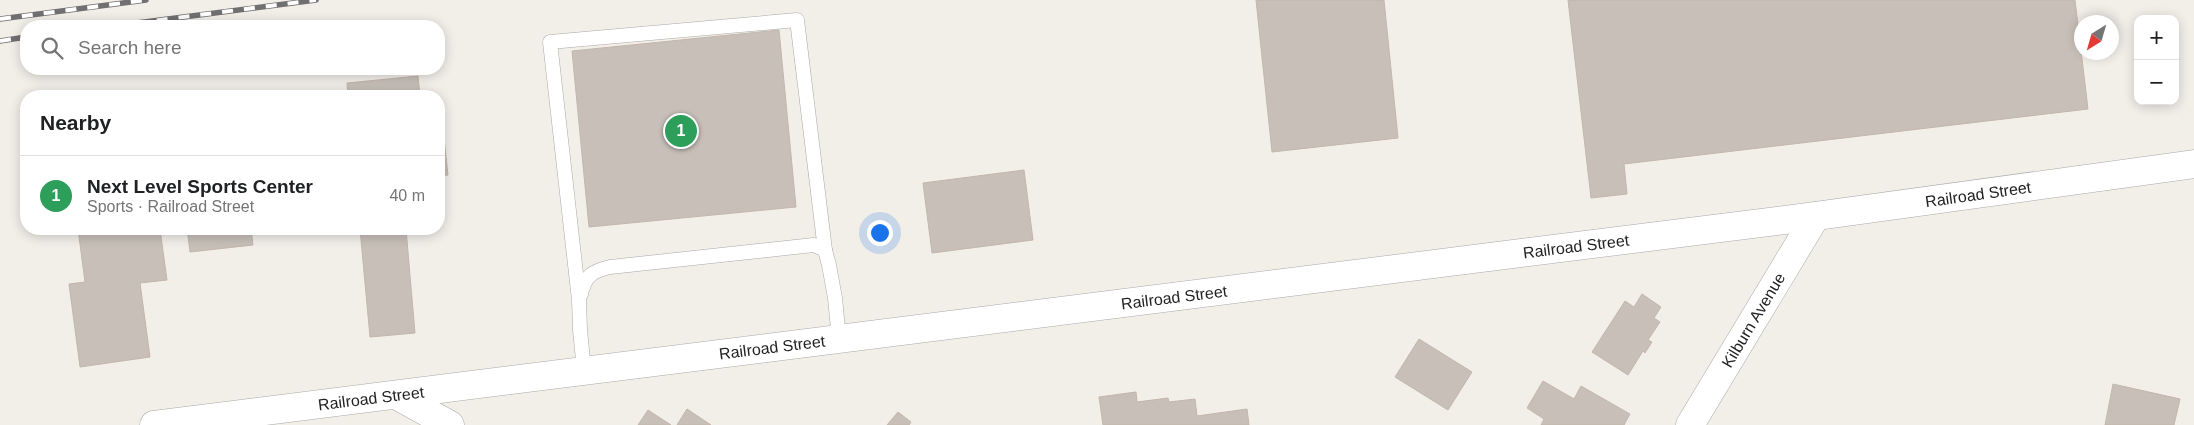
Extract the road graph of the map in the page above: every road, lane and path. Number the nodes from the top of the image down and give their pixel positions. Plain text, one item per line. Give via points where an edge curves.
1 (2194, 164) edge
2 (1816, 216) junction
3 (825, 250) junction
4 (579, 300) junction
5 (839, 339) junction
6 (584, 370) junction
7 (396, 395) junction
8 (154, 425) edge
9 (450, 425) edge
10 (1690, 425) edge

1 - 2 street, Railroad Street
2 - 5 street, Railroad Street
2 - 10 street, Kilburn Avenue
3 - 4 lane via 814,245 610,266 588,276
3 - 4 lane via 797,20 550,42
3 - 5 lane
4 - 6 lane
5 - 6 street, Railroad Street
6 - 7 street, Railroad Street
7 - 8 street, Railroad Street
7 - 9 street

